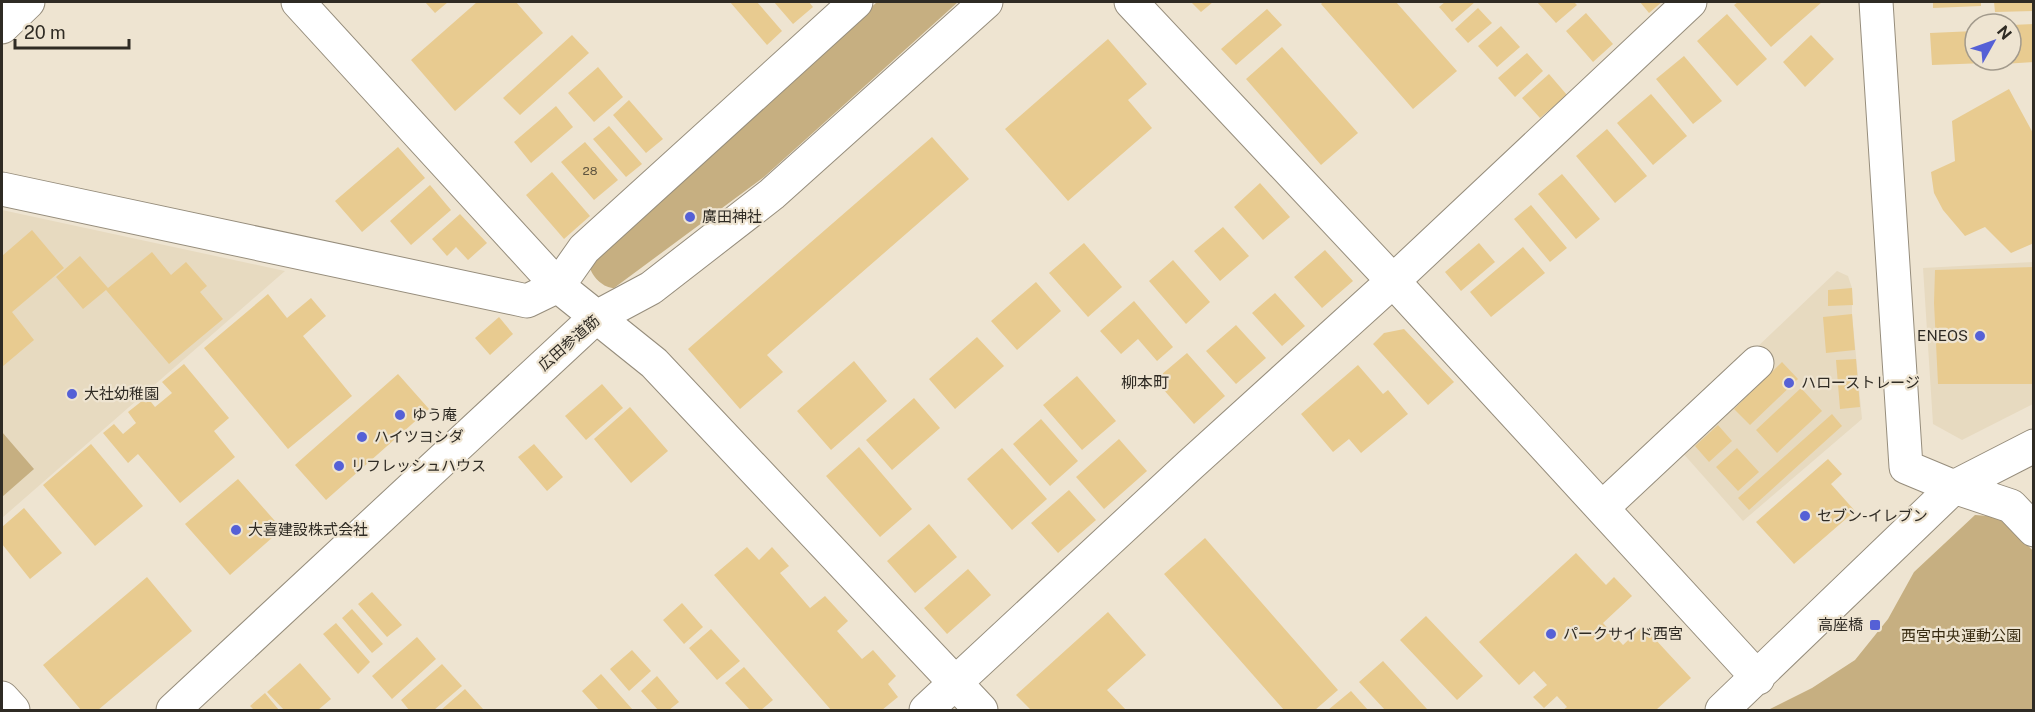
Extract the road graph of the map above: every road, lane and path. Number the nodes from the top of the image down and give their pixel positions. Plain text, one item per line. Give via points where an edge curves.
1 (298, 2) edge
2 (856, 2) edge
3 (986, 2) edge
4 (1131, 2) edge
5 (1690, 2) edge
6 (1876, 2) edge
7 (2, 189) edge
8 (1393, 281) junction
9 (558, 286) junction
10 (595, 318) junction
11 (1757, 363) dead end
12 (2034, 446) edge
13 (1954, 487) junction
14 (1602, 508) junction
15 (2034, 530) edge
16 (1758, 678) junction
17 (955, 683) junction
18 (2, 698) edge
19 (13, 711) edge
20 (173, 711) edge
21 (926, 711) edge
22 (981, 711) edge
23 (1722, 711) edge

1 - 9 street
2 - 9 street via 584,249
3 - 10 street, 広田参道筋 via 772,194 651,288
4 - 8 street
5 - 8 street
6 - 13 street via 1906,467
7 - 9 street via 527,301
8 - 14 street
8 - 17 street
9 - 10 street
10 - 17 street via 654,363
10 - 20 street, 広田参道筋
11 - 14 street
12 - 13 street
13 - 15 street via 2011,506
13 - 16 street
14 - 16 street
16 - 23 street
17 - 21 street
17 - 22 street
18 - 19 street

